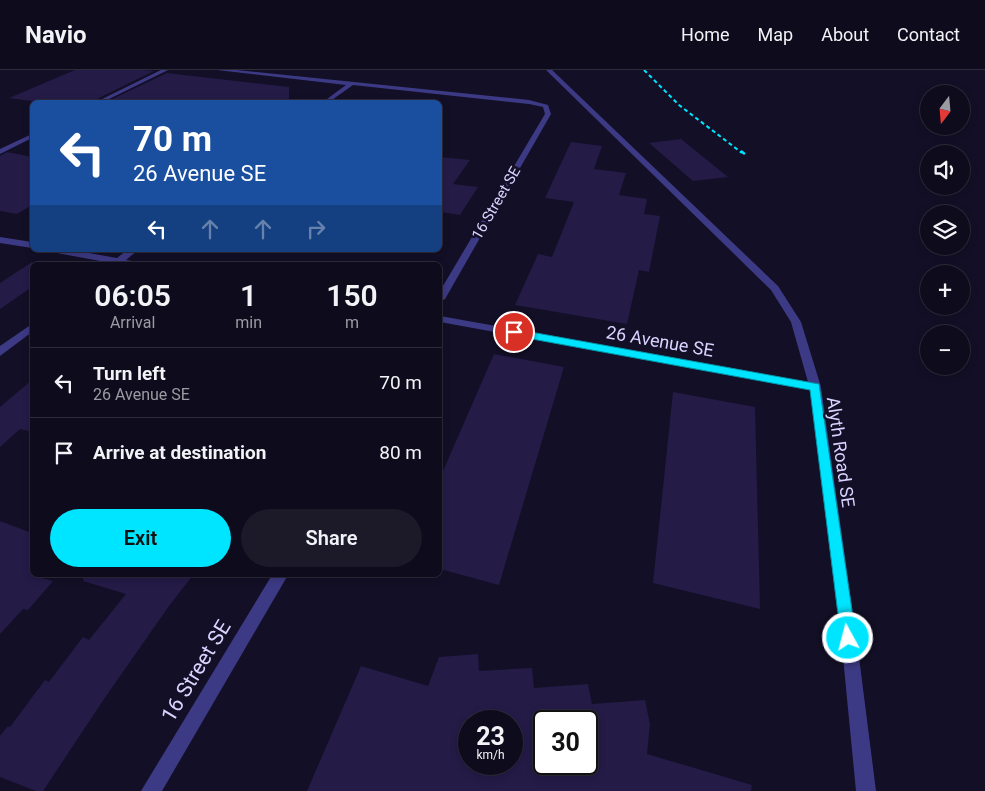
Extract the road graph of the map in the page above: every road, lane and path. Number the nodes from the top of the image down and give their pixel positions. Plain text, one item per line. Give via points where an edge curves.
1 (165, 70) edge
2 (220, 70) edge
3 (549, 70) edge
4 (350, 84) junction
5 (103, 100) edge
6 (329, 100) edge
7 (30, 137) edge
8 (0, 152) edge
9 (0, 240) edge
10 (30, 246) edge
11 (66, 252) edge
12 (130, 252) edge
13 (111, 262) edge
14 (117, 262) edge
15 (442, 296) edge
16 (442, 319) edge
17 (30, 329) edge
18 (0, 352) edge
19 (815, 387) junction
20 (279, 577) edge
21 (151, 791) edge
22 (866, 791) edge

1 - 5 street
2 - 4 street
3 - 19 street, Alyth Road SE via 775,288 796,322
4 - 6 street
4 - 15 street, 16 Street SE via 546,106 548,114
7 - 8 street
9 - 10 street
11 - 13 street
12 - 14 street
16 - 19 street, 26 Avenue SE
17 - 18 street
19 - 22 street, Alyth Road SE
20 - 21 street, 16 Street SE

